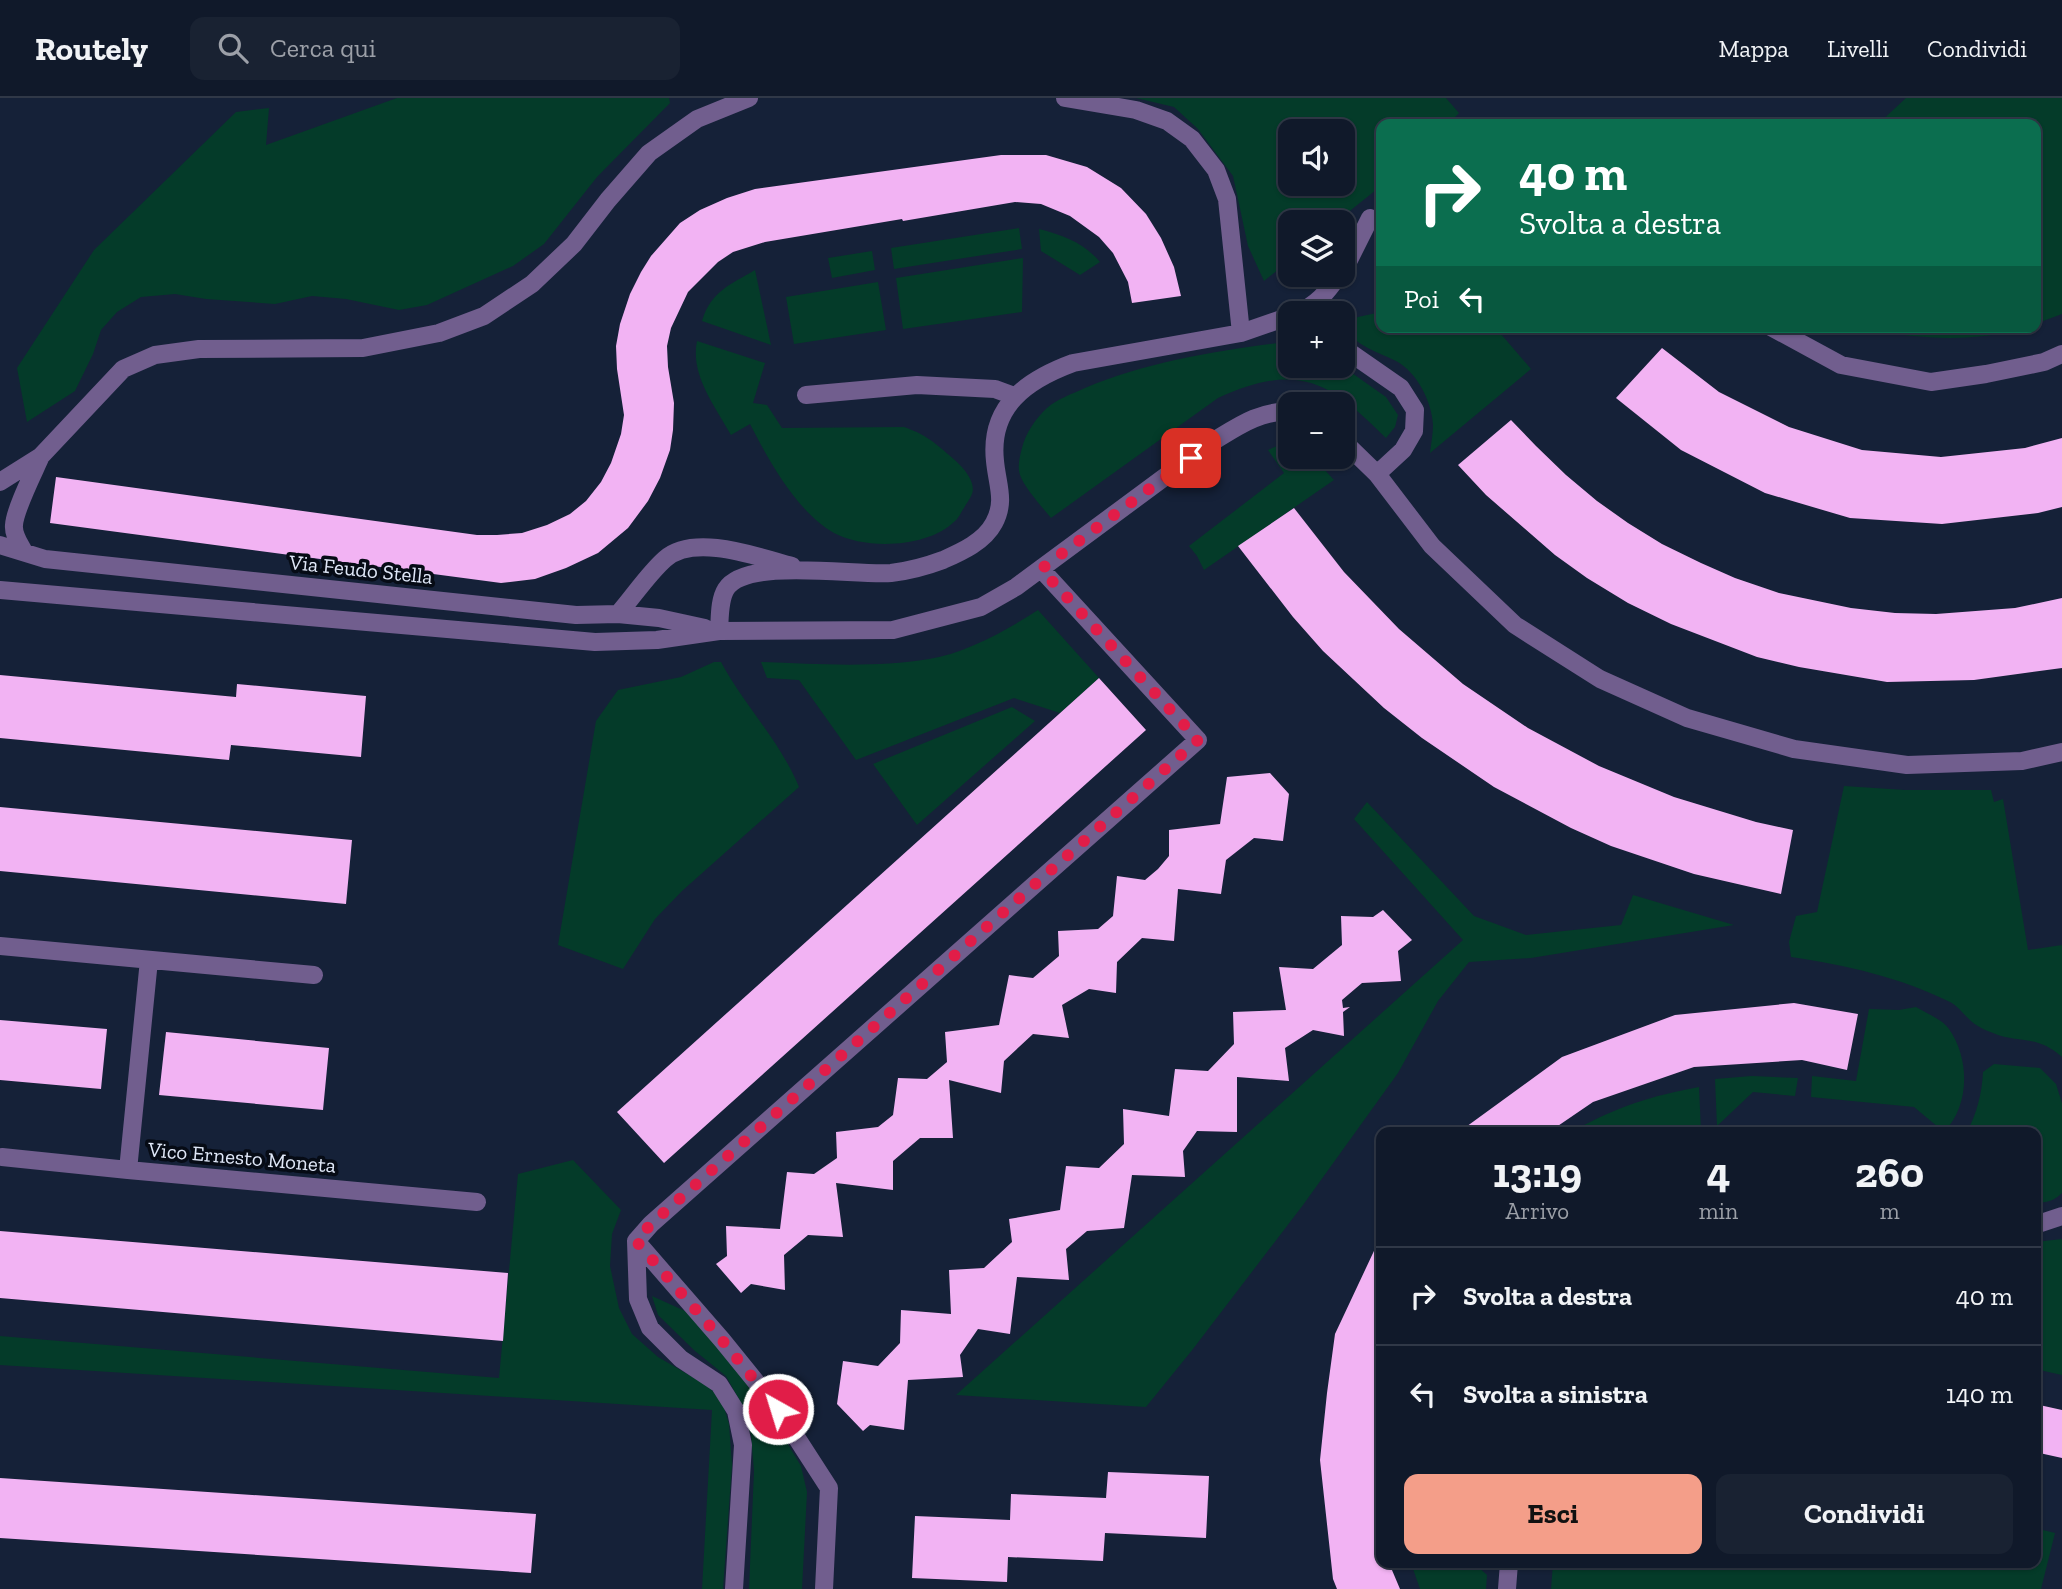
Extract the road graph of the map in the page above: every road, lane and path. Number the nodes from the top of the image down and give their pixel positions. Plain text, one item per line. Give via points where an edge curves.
1 (749, 98) edge
2 (1065, 98) edge
3 (1370, 218) dead end
4 (1355, 248) edge
5 (1330, 287) edge
6 (1318, 301) edge
7 (1278, 320) edge
8 (1241, 333) junction
9 (1782, 333) edge
10 (2062, 354) edge
11 (1355, 356) edge
12 (806, 395) dead end
13 (1014, 396) junction
14 (1278, 411) edge
15 (1355, 453) edge
16 (41, 456) junction
17 (1377, 474) junction
18 (0, 482) edge
19 (0, 545) edge
20 (24, 552) junction
21 (1041, 569) junction
22 (806, 570) junction
23 (0, 590) edge
24 (618, 614) junction
25 (719, 631) junction
26 (2062, 752) edge
27 (0, 946) edge
28 (149, 960) junction
29 (314, 975) dead end
30 (2, 1157) edge
31 (128, 1170) junction
32 (477, 1202) dead end
33 (2062, 1216) edge
34 (2041, 1223) edge
35 (636, 1241) junction
36 (1509, 1568) edge
37 (734, 1589) edge
38 (824, 1589) edge
39 (1507, 1589) edge

1 - 16 street via 697,119 649,153 574,244 532,284 484,316 439,332 363,348 199,349 155,355 123,369
2 - 8 street via 1136,110 1167,121 1192,139 1216,170 1227,199
3 - 4 street
5 - 6 street
7 - 8 street
8 - 13 street via 1073,363 1047,372
9 - 10 street via 1841,365 1931,382 2044,362
11 - 17 street via 1401,388 1415,410 1415,431 1403,450
12 - 13 street via 917,385 995,389
13 - 22 street via 995,430 1002,496 993,524 970,548 932,565 891,573
14 - 21 street, Via Feudo Stella via 1246,420 1212,442
15 - 17 street
16 - 18 street
16 - 20 street via 14,526
17 - 26 street via 1432,546 1515,625 1600,679 1687,718 1794,749 1907,765 2022,761
19 - 20 street, Via Feudo Stella
20 - 24 street, Via Feudo Stella via 45,559 535,611
21 - 25 street, Via Feudo Stella via 981,607 893,630
21 - 35 street via 1198,740
22 - 24 street via 730,549 686,548 666,558
22 - 25 street via 744,575 726,588
23 - 25 street, Via Feudo Stella via 595,642
24 - 25 street, Via Feudo Stella
27 - 28 street
28 - 29 street
28 - 31 street, Vico Ernesto Moneta
30 - 31 street
31 - 32 street, Vico Ernesto Moneta
33 - 34 street
35 - 37 street via 638,1299 650,1328 681,1359 719,1384 736,1411 743,1445
35 - 38 street via 778,1409 830,1488
36 - 39 street

